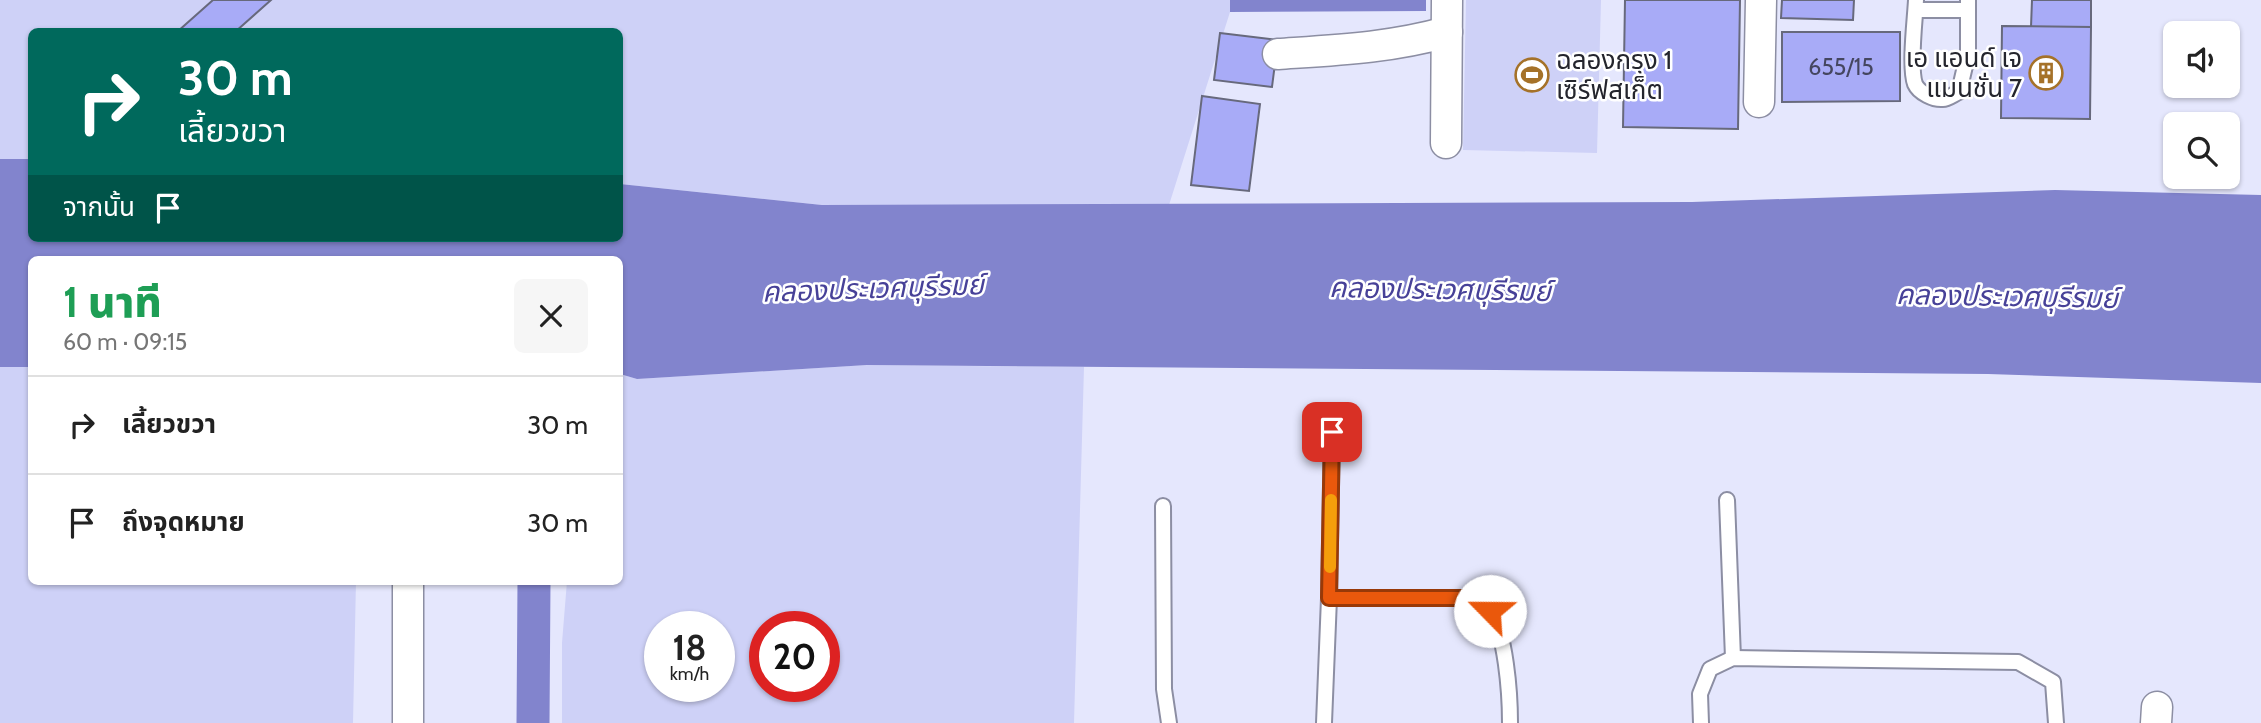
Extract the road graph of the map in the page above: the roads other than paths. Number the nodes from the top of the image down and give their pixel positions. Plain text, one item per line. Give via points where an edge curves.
1 (1447, 0) edge
2 (1761, 0) edge
3 (1916, 5) edge
4 (1968, 5) edge
5 (1447, 32) junction
6 (1278, 54) dead end
7 (1759, 102) dead end
8 (1446, 143) dead end
9 (1332, 432) dead end
10 (1727, 500) dead end
11 (1163, 506) dead end
12 (408, 585) edge
13 (1329, 598) junction
14 (1732, 658) junction
15 (408, 723) edge
16 (1169, 723) edge
17 (1324, 723) edge
18 (1510, 723) edge
19 (1701, 723) edge
20 (2056, 723) edge

1 - 5 street
2 - 7 street
3 - 4 lane
3 - 4 lane via 1916,84 1931,97 1944,99 1959,92 1968,53
5 - 6 street via 1409,43
5 - 8 street
9 - 13 lane
10 - 14 lane
11 - 16 lane via 1164,689
12 - 15 street
13 - 17 lane
13 - 18 lane via 1477,598 1490,611 1500,633
14 - 19 lane via 1710,668 1700,694
14 - 20 lane via 2018,662 2053,681

